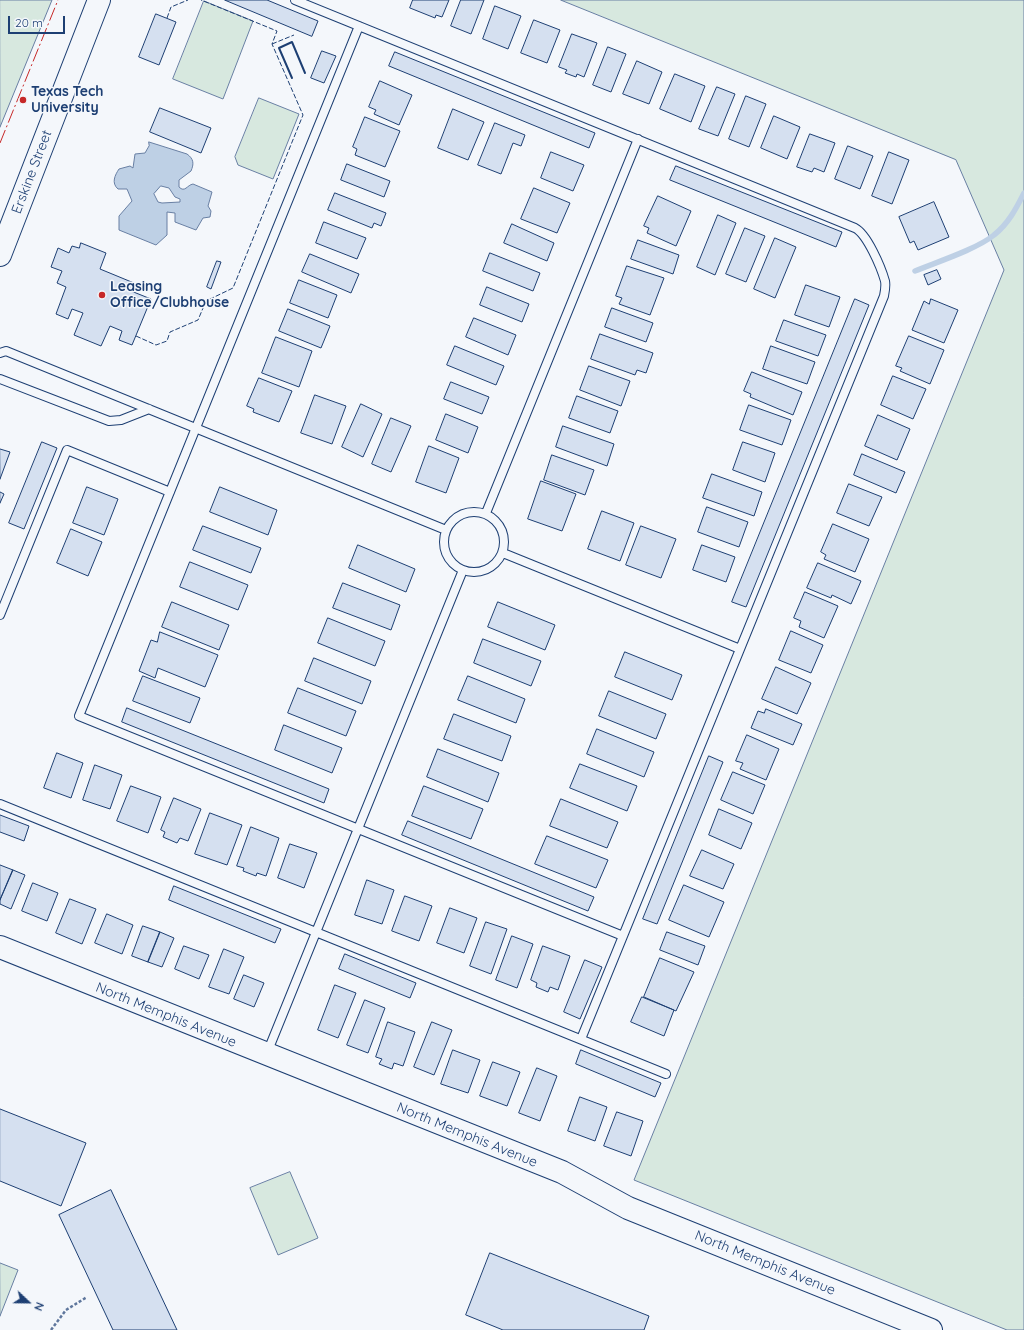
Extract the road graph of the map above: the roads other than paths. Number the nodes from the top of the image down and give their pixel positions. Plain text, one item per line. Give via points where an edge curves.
1 (99, 0) edge
2 (295, 0) edge
3 (359, 26) junction
4 (638, 139) junction
5 (0, 255) edge
6 (0, 353) edge
7 (0, 379) edge
8 (149, 410) junction
9 (196, 428) junction
10 (170, 492) junction
11 (486, 514) junction
12 (446, 530) junction
13 (503, 553) junction
14 (463, 570) junction
15 (0, 615) edge
16 (740, 649) junction
17 (0, 804) edge
18 (358, 829) junction
19 (316, 932) junction
20 (624, 936) junction
21 (0, 947) edge
22 (581, 1039) junction
23 (266, 1055) junction
24 (666, 1074) dead end
25 (931, 1330) edge

1 - 5 street, Erskine Street
2 - 3 lane
3 - 4 lane
3 - 9 lane
4 - 11 lane
4 - 16 lane via 855,228 865,235 886,288
6 - 8 lane via 6,351
7 - 8 lane via 109,421 121,420
8 - 9 lane
9 - 10 lane
9 - 12 lane
10 - 15 lane via 67,450
10 - 18 lane via 79,716
11 - 12 lane via 480,511 466,512 454,519
11 - 13 lane via 497,521 504,533
12 - 14 lane via 445,550 452,562
13 - 14 lane via 490,568 476,572
13 - 16 lane
14 - 18 lane
16 - 20 lane
17 - 19 lane
18 - 19 lane
18 - 20 lane
19 - 22 lane
19 - 23 lane
20 - 22 lane
21 - 23 street, North Memphis Avenue
22 - 24 lane
23 - 25 street, North Memphis Avenue via 562,1172 628,1208

